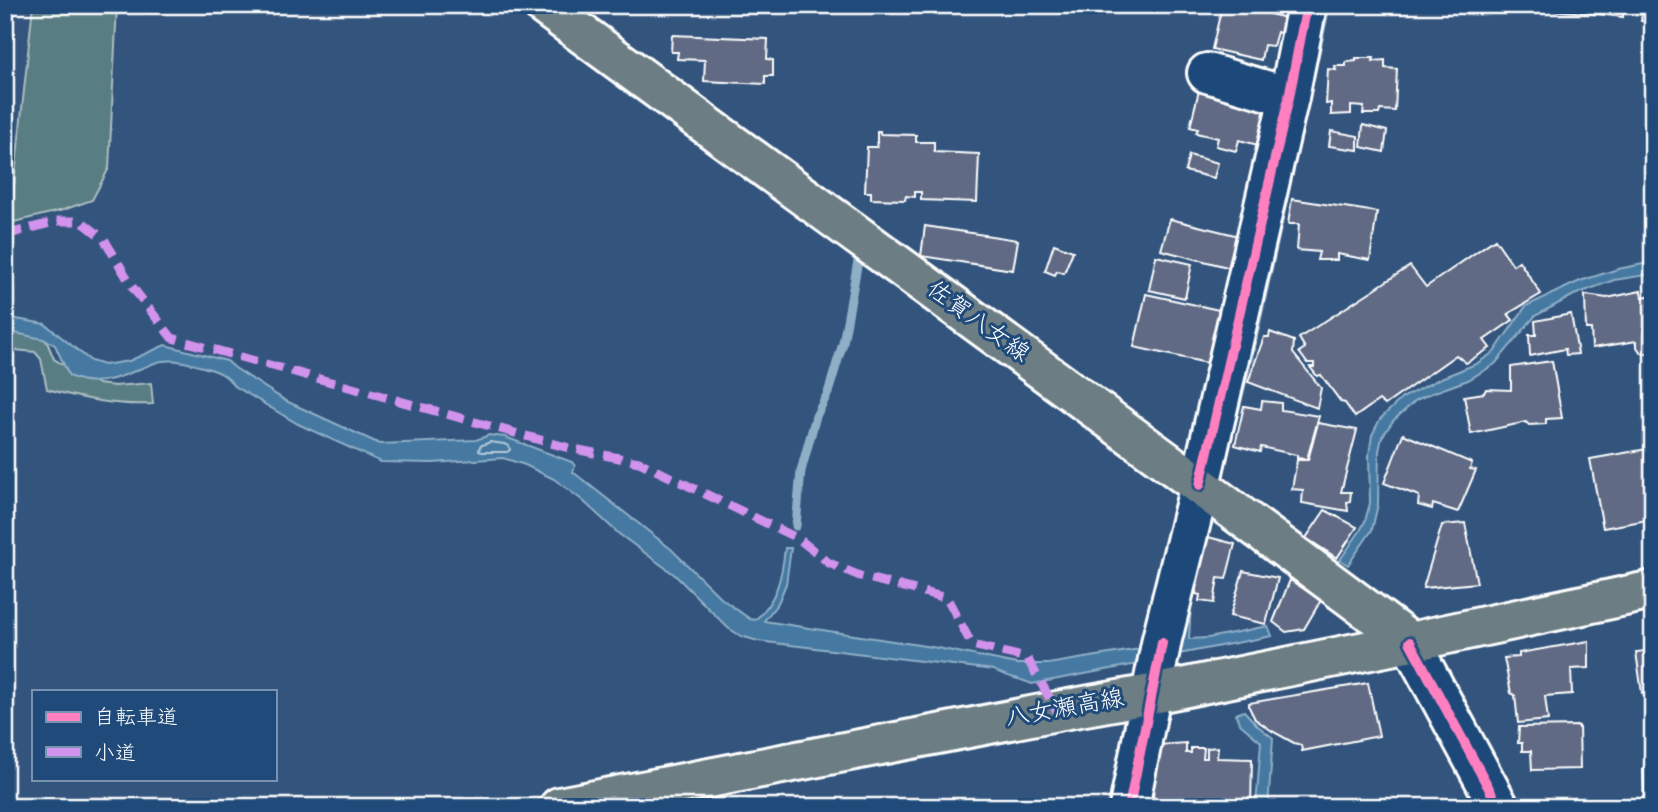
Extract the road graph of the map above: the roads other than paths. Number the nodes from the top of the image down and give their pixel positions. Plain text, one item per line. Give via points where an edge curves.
1 (542, 5) edge
2 (1307, 5) edge
3 (1207, 73) dead end
4 (1293, 121) junction
5 (1200, 485) junction
6 (1653, 590) edge
7 (1410, 642) junction
8 (1157, 666) junction
9 (559, 807) edge
10 (1129, 807) edge
11 (1499, 807) edge

1 - 5 main road, 佐賀八女線
2 - 4 street
3 - 4 street
4 - 5 street via 1285,178
5 - 7 main road, 佐賀八女線
5 - 8 street
6 - 7 main road, 八女瀬高線
7 - 8 main road, 八女瀬高線
7 - 11 street
8 - 9 main road, 八女瀬高線 via 1057,710
8 - 10 street

